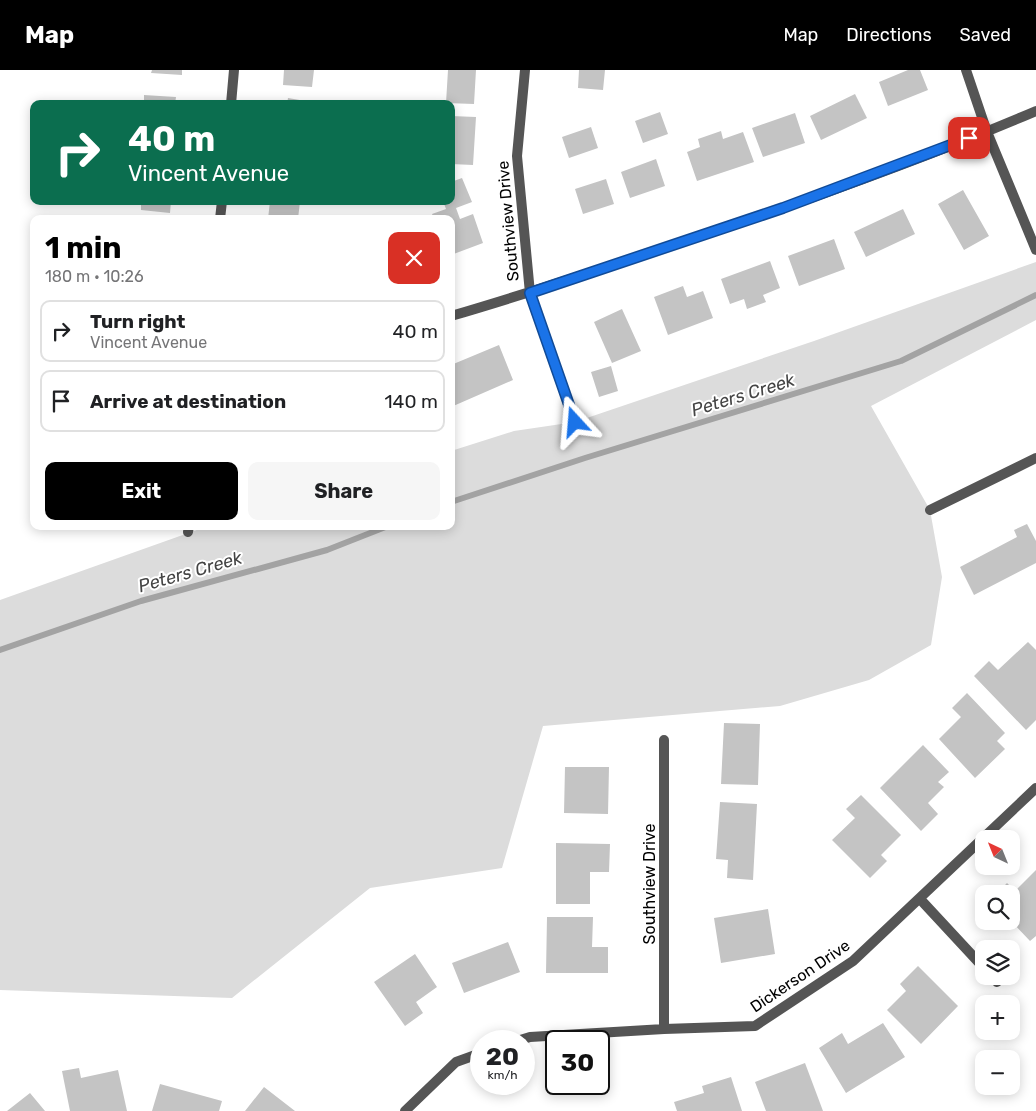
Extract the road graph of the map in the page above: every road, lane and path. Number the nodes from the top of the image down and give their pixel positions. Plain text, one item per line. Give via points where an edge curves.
1 (234, 70) edge
2 (525, 70) edge
3 (966, 70) edge
4 (231, 100) edge
5 (1036, 111) edge
6 (987, 132) junction
7 (1036, 250) edge
8 (530, 293) junction
9 (455, 315) edge
10 (575, 422) dead end
11 (1036, 458) edge
12 (930, 510) dead end
13 (664, 740) dead end
14 (1036, 788) edge
15 (920, 899) junction
16 (975, 958) edge
17 (664, 1029) junction
18 (535, 1037) edge
19 (470, 1058) edge
20 (405, 1111) edge

1 - 4 street
2 - 8 street, Southview Drive via 517,156
3 - 6 street
5 - 6 street
6 - 7 street
6 - 8 street via 783,208
8 - 9 street
8 - 10 street, Southview Drive
11 - 12 street
13 - 17 street, Southview Drive
14 - 15 street, Dickerson Drive
15 - 16 street
15 - 17 street, Dickerson Drive via 853,961 755,1026
17 - 18 street, Dickerson Drive
19 - 20 street via 456,1062

